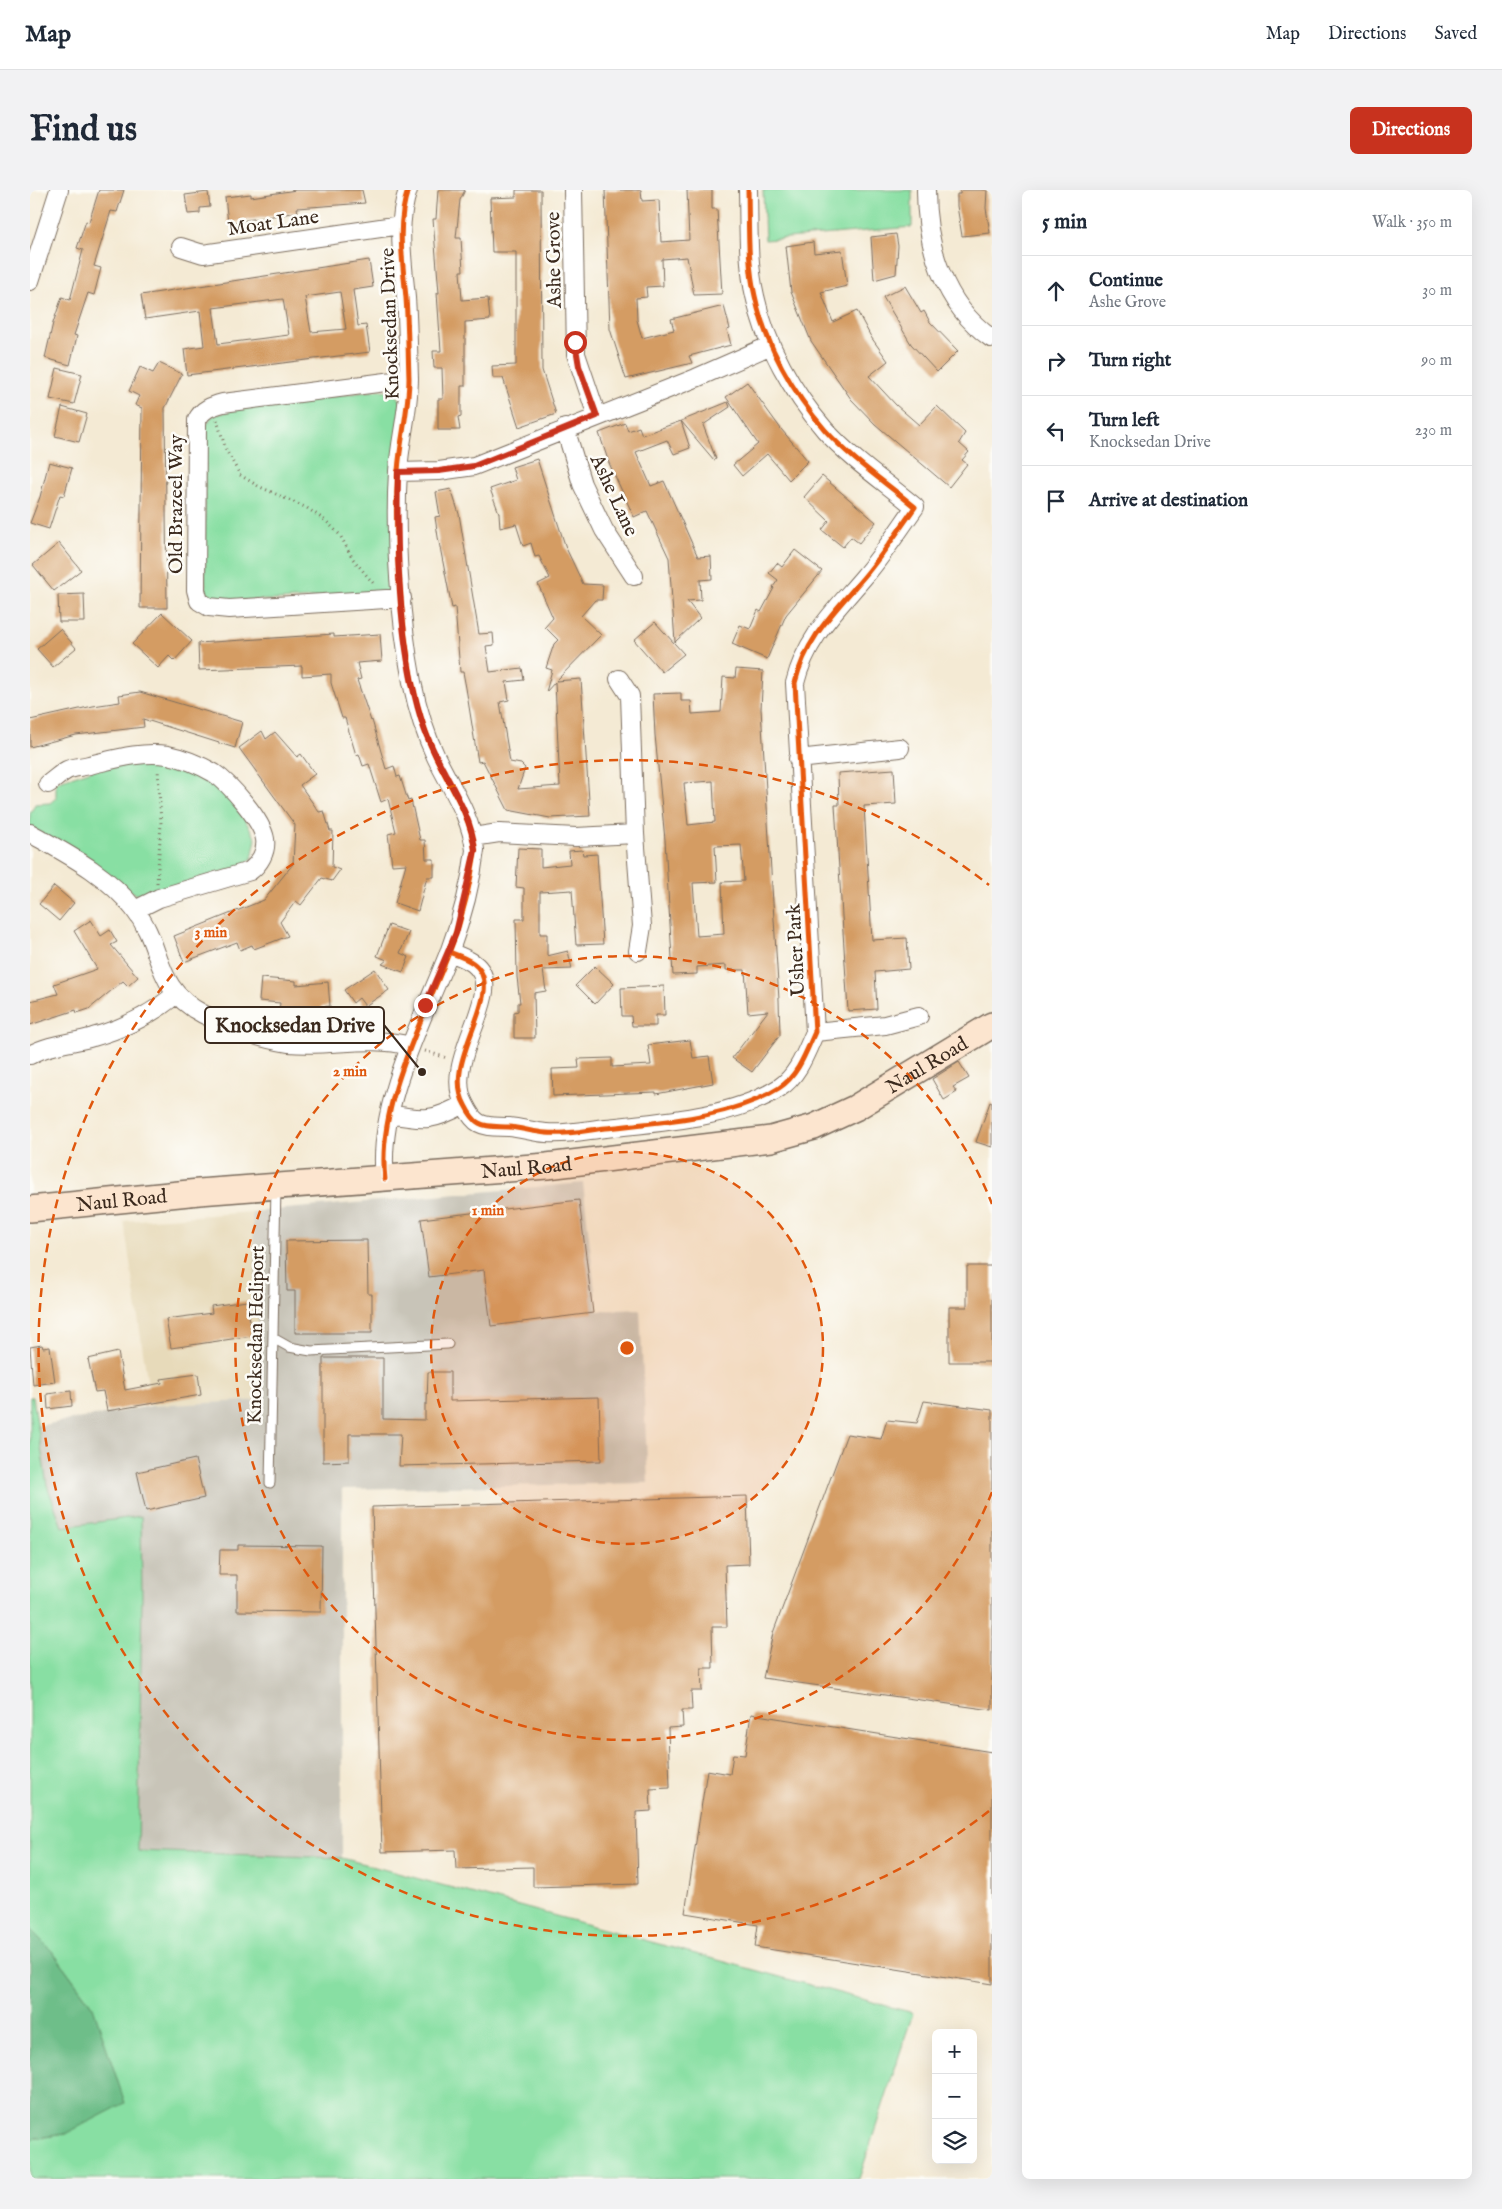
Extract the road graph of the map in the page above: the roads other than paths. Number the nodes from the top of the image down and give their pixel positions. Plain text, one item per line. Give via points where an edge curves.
1 (59, 190) edge
2 (408, 190) edge
3 (573, 190) edge
4 (748, 190) edge
5 (926, 190) edge
6 (401, 225) junction
7 (181, 247) dead end
8 (30, 281) edge
9 (991, 338) dead end
10 (770, 346) junction
11 (408, 379) junction
12 (597, 416) junction
13 (565, 428) junction
14 (398, 472) junction
15 (634, 576) dead end
16 (395, 598) junction
17 (619, 679) dead end
18 (900, 748) dead end
19 (798, 759) junction
20 (48, 784) dead end
21 (30, 833) edge
22 (635, 834) junction
23 (473, 837) junction
24 (135, 910) junction
25 (638, 950) dead end
26 (449, 952) junction
27 (175, 995) junction
28 (919, 1016) dead end
29 (992, 1025) edge
30 (814, 1032) junction
31 (410, 1046) junction
32 (30, 1055) edge
33 (464, 1104) junction
34 (390, 1114) junction
35 (384, 1179) junction
36 (276, 1187) junction
37 (30, 1209) edge
38 (273, 1338) junction
39 (448, 1344) dead end
40 (270, 1483) dead end

1 - 8 street
2 - 6 street, Knocksedan Drive
3 - 12 street, Ashe Grove via 576,354
4 - 10 street via 754,295
5 - 9 street via 926,214 935,262 963,311
6 - 7 street, Moat Lane via 203,254
6 - 11 street, Knocksedan Drive
10 - 12 street
10 - 19 street, Usher Park via 825,430 915,507 864,578 828,616 810,641 796,683
11 - 14 street, Knocksedan Drive via 408,406
11 - 16 street, Old Brazeel Way via 214,406 200,414 197,420 196,590 199,601 210,607 229,609
12 - 13 street
13 - 14 street via 474,466
13 - 15 street, Ashe Lane via 582,484 604,530
14 - 16 street, Knocksedan Drive
16 - 23 street, Knocksedan Drive via 424,728 464,810
17 - 22 street via 630,696
18 - 19 street
19 - 30 street, Usher Park
20 - 24 street via 67,770 129,755 159,754 180,758 214,774 242,802 260,827 265,838 259,864 250,871 159,898
21 - 24 street via 99,875
22 - 23 street via 576,837 499,833
22 - 25 street via 642,926
23 - 26 street, Knocksedan Drive via 473,866
24 - 27 street
26 - 31 street, Knocksedan Drive
26 - 33 street via 474,964 484,980 482,1006 460,1063 459,1092
27 - 31 street via 202,1013 264,1038 317,1043 376,1040
27 - 32 street via 132,1022 94,1037
28 - 30 street via 886,1025
29 - 35 main road, Naul Road via 855,1108 814,1127 770,1139 547,1166
30 - 33 street, Usher Park via 801,1063 781,1087 767,1096 727,1109 669,1121 546,1133 479,1123
31 - 34 street, Knocksedan Drive
33 - 34 street via 443,1116 428,1119
34 - 35 street, Knocksedan Drive via 385,1140
35 - 36 main road, Naul Road
36 - 37 main road, Naul Road
36 - 38 lane, Knocksedan Heliport
38 - 39 lane via 311,1351
38 - 40 lane, Knocksedan Heliport

